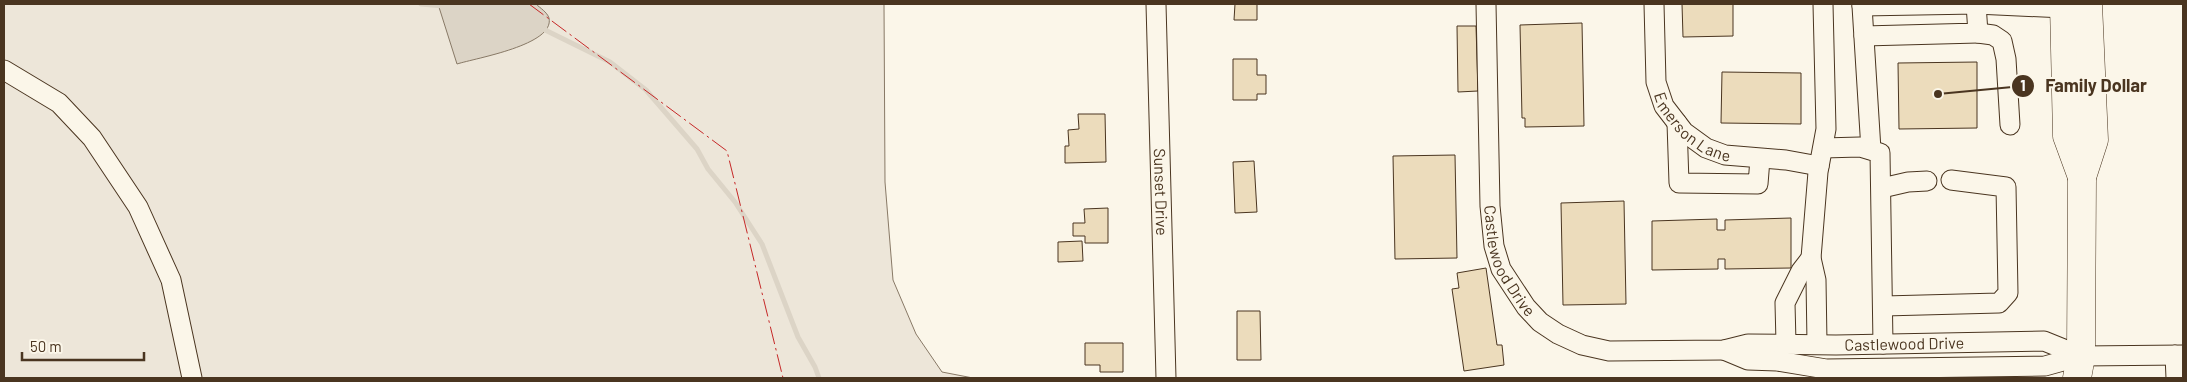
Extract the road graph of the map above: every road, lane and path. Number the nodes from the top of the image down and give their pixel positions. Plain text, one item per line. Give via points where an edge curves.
1 (1156, 4) edge
2 (1486, 4) edge
3 (1654, 4) edge
4 (1823, 4) edge
5 (1976, 4) edge
6 (1862, 5) edge
7 (2072, 5) edge
8 (1978, 33) junction
9 (1864, 36) junction
10 (4, 70) edge
11 (1677, 123) junction
12 (2010, 124) dead end
13 (1823, 148) junction
14 (1871, 150) junction
15 (1760, 160) junction
16 (1819, 166) junction
17 (1951, 180) dead end
18 (1927, 181) dead end
19 (1882, 188) junction
20 (1810, 258) junction
21 (1884, 306) junction
22 (1801, 343) junction
23 (1883, 344) junction
24 (1724, 350) junction
25 (2179, 355) edge
26 (1795, 371) edge
27 (2083, 371) edge
28 (192, 378) edge
29 (1166, 378) edge
30 (2176, 378) edge

1 - 29 street, Sunset Drive
2 - 24 street, Castlewood Drive via 1491,230 1501,269 1513,289 1540,322 1582,345 1610,351
3 - 11 street, Emerson Lane via 1656,82 1664,106
4 - 13 street via 1826,129
5 - 6 street
5 - 7 street
5 - 8 street
6 - 9 street
7 - 27 highway via 2067,136 2082,177
8 - 9 street
8 - 12 street via 1993,35 2002,41
9 - 14 street
10 - 28 street via 59,103 92,138 138,207 170,280
11 - 15 street, Emerson Lane via 1706,148 1725,155
11 - 15 street via 1679,184 1758,184
13 - 14 street via 1860,147
13 - 16 street
14 - 19 street via 1880,154
15 - 16 street, Emerson Lane via 1786,160
16 - 20 street
17 - 21 street via 2006,187 2008,293 1999,303
18 - 19 street
19 - 21 street
20 - 22 street via 1816,280
20 - 22 street via 1785,303
21 - 23 street
22 - 23 street, Castlewood Drive
22 - 24 street, Castlewood Drive via 1748,344
22 - 26 street
23 - 27 street, Castlewood Drive via 2044,341
24 - 26 street, Castlewood Drive via 1748,360
25 - 27 street, Castlewood Drive
25 - 30 street
26 - 27 street, Castlewood Drive via 2045,366

